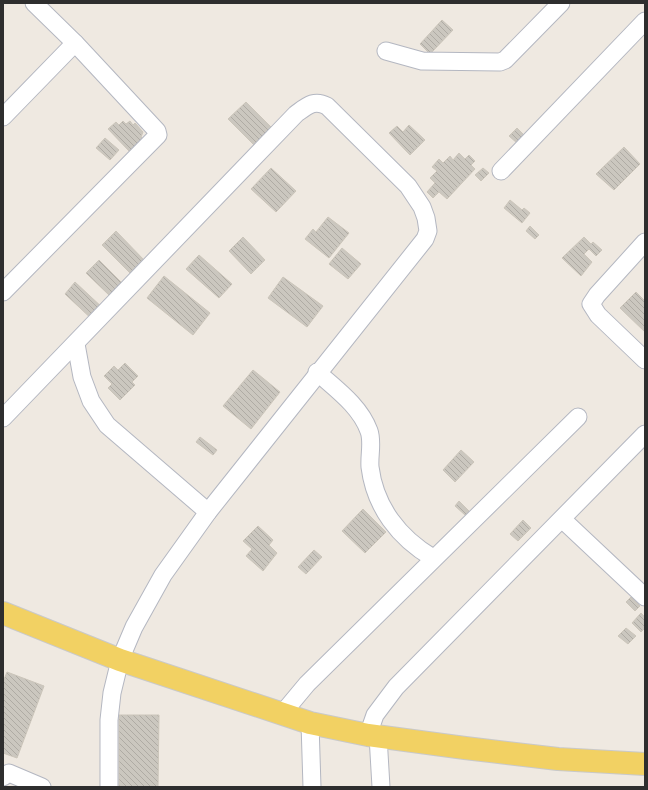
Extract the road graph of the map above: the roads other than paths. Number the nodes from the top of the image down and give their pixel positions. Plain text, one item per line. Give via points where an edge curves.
1 (34, 3) edge
2 (561, 3) edge
3 (645, 21) edge
4 (75, 43) junction
5 (386, 51) dead end
6 (3, 117) edge
7 (501, 171) dead end
8 (645, 242) edge
9 (3, 292) edge
10 (76, 344) junction
11 (645, 360) edge
12 (317, 372) junction
13 (578, 417) dead end
14 (3, 418) edge
15 (645, 434) edge
16 (208, 512) junction
17 (562, 519) junction
18 (433, 558) junction
19 (645, 597) edge
20 (3, 613) edge
21 (120, 660) junction
22 (282, 714) junction
23 (310, 723) junction
24 (373, 736) junction
25 (645, 764) edge
26 (3, 777) edge
27 (42, 787) edge
28 (109, 787) edge
29 (312, 787) edge
30 (381, 787) edge

1 - 4 street
2 - 5 street via 505,60 500,62 422,61
3 - 7 street
4 - 6 street
4 - 9 street via 158,135
8 - 11 street via 597,295 592,304 598,315
10 - 12 street via 296,114 314,102 320,102 408,186 422,207 428,225 425,238
10 - 14 street
10 - 16 street via 82,377 91,401 107,424
12 - 16 street
12 - 18 street via 350,402 366,423 370,438 372,483 387,515 414,546
13 - 18 street
15 - 17 street
16 - 21 street via 163,575 134,627
17 - 19 street
17 - 24 street via 396,687 375,715
18 - 22 street via 307,684
20 - 21 main road
21 - 22 main road
21 - 28 street via 109,720
22 - 23 main road
23 - 24 main road
23 - 29 street
24 - 25 main road via 558,759
24 - 30 street
26 - 27 street via 9,773

